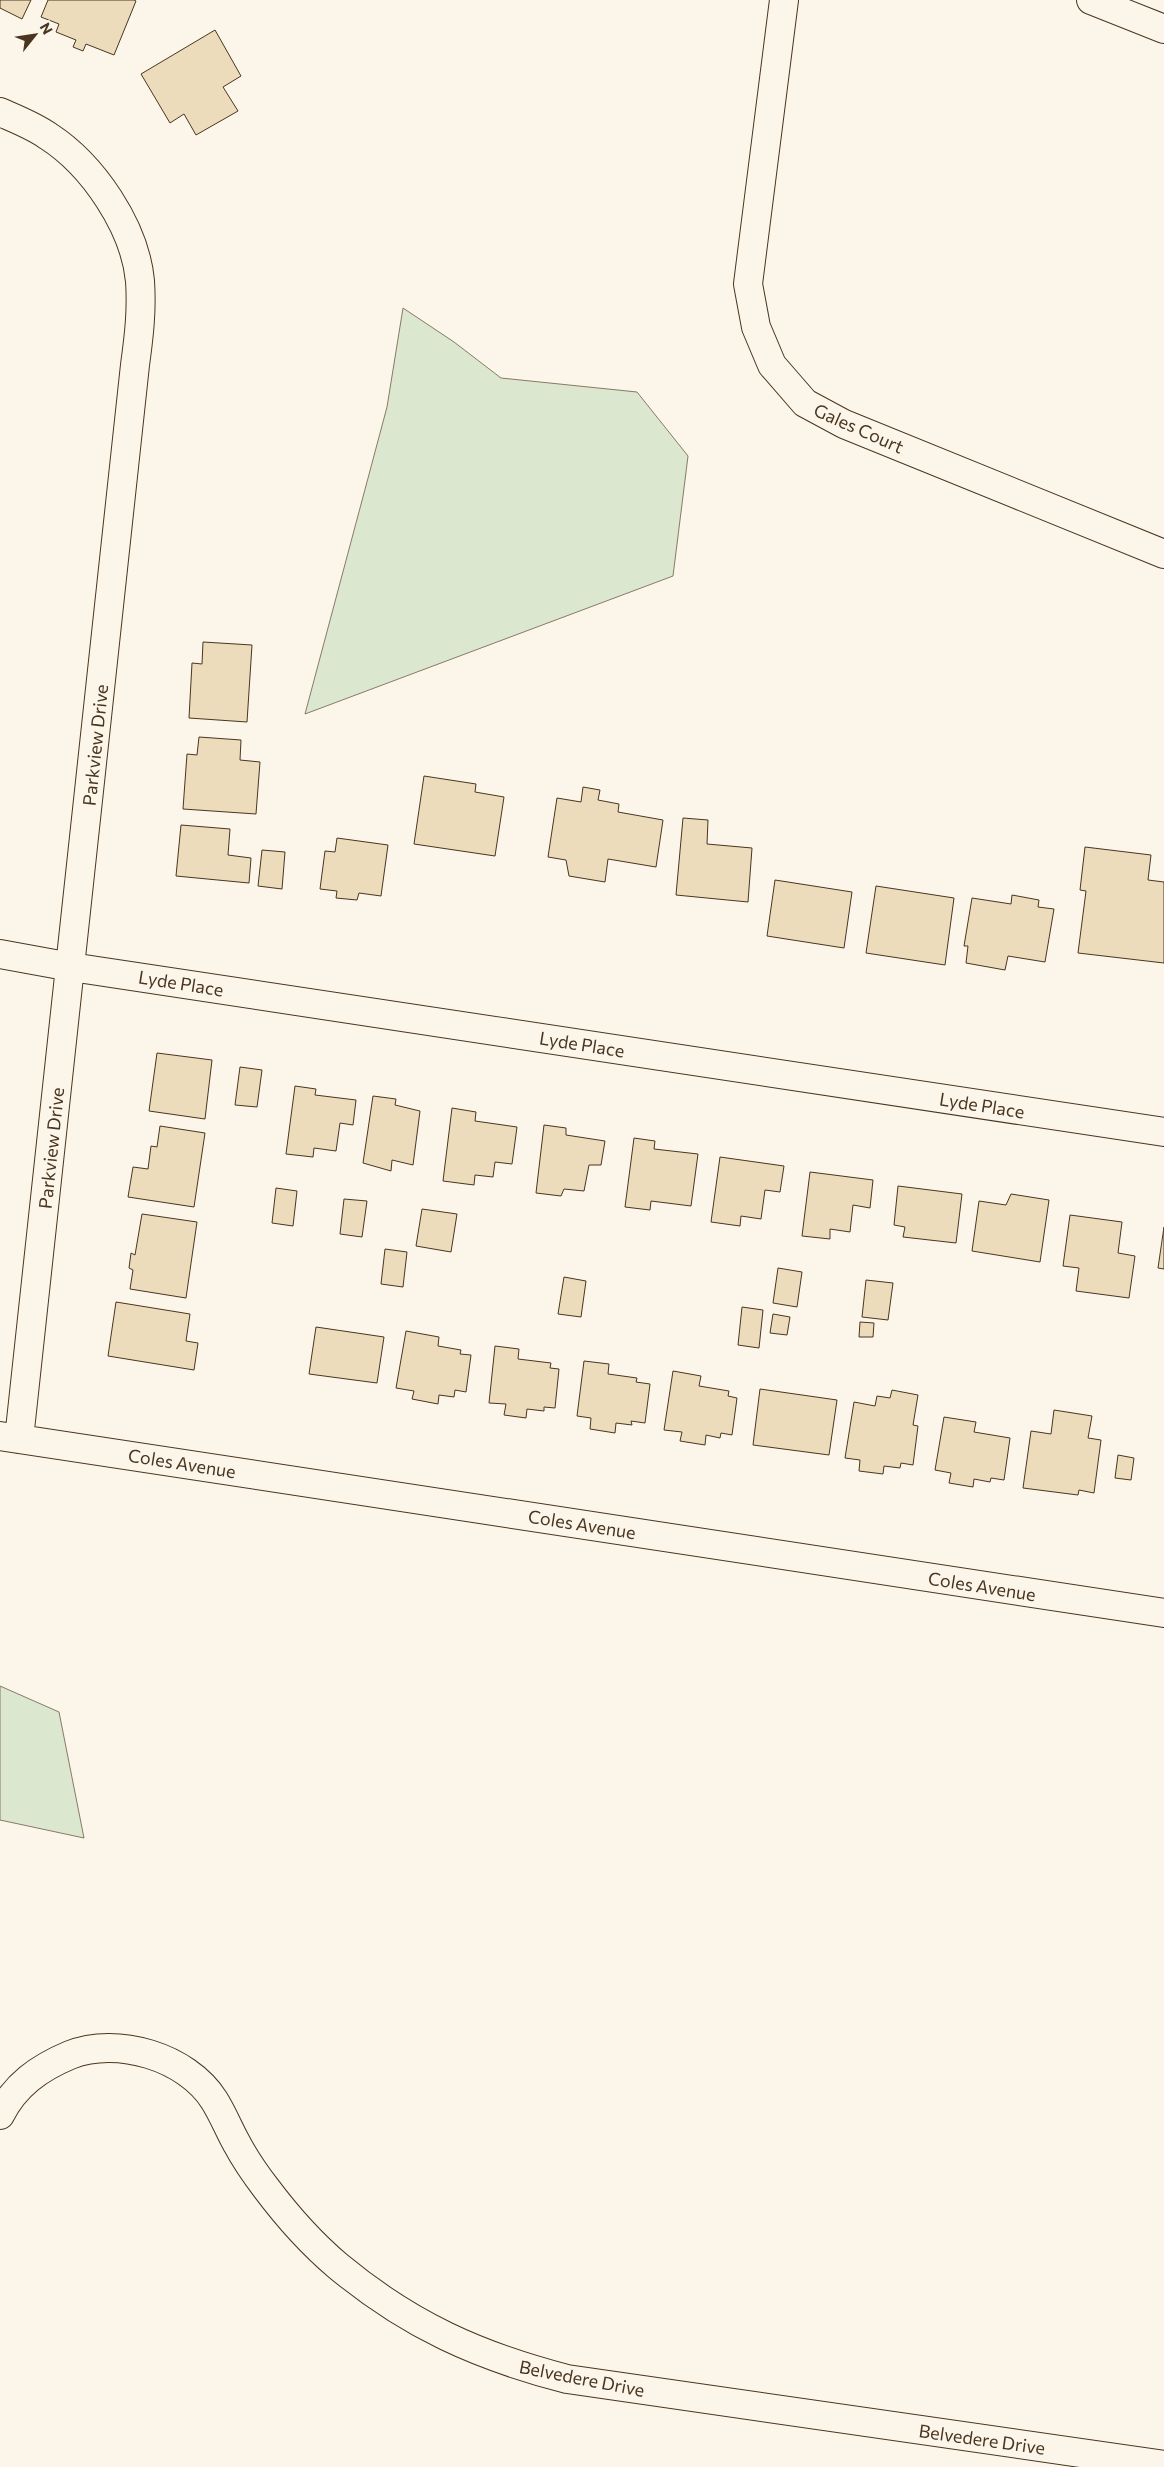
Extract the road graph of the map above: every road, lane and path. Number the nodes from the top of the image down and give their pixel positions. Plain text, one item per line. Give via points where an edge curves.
1 (784, 0) edge
2 (1091, 0) edge
3 (1164, 30) edge
4 (0, 112) edge
5 (1164, 554) edge
6 (0, 954) edge
7 (71, 967) junction
8 (1164, 1132) edge
9 (10, 1437) edge
10 (1164, 1613) edge
11 (0, 2115) edge
12 (1164, 2465) edge

1 - 5 street, Gales Court via 748,284 756,327 772,365 805,403 844,424
2 - 3 street
4 - 7 street, Parkview Drive via 48,136 82,164 109,198 128,237 140,279 141,322
6 - 7 street, Lyde Place
7 - 8 street, Lyde Place
7 - 9 street, Parkview Drive
9 - 10 street, Coles Avenue
11 - 12 street, Belvedere Drive via 23,2083 44,2066 80,2051 119,2047 146,2052 170,2062 202,2086 214,2100 266,2189 337,2265 422,2325 468,2348 516,2366 567,2379

